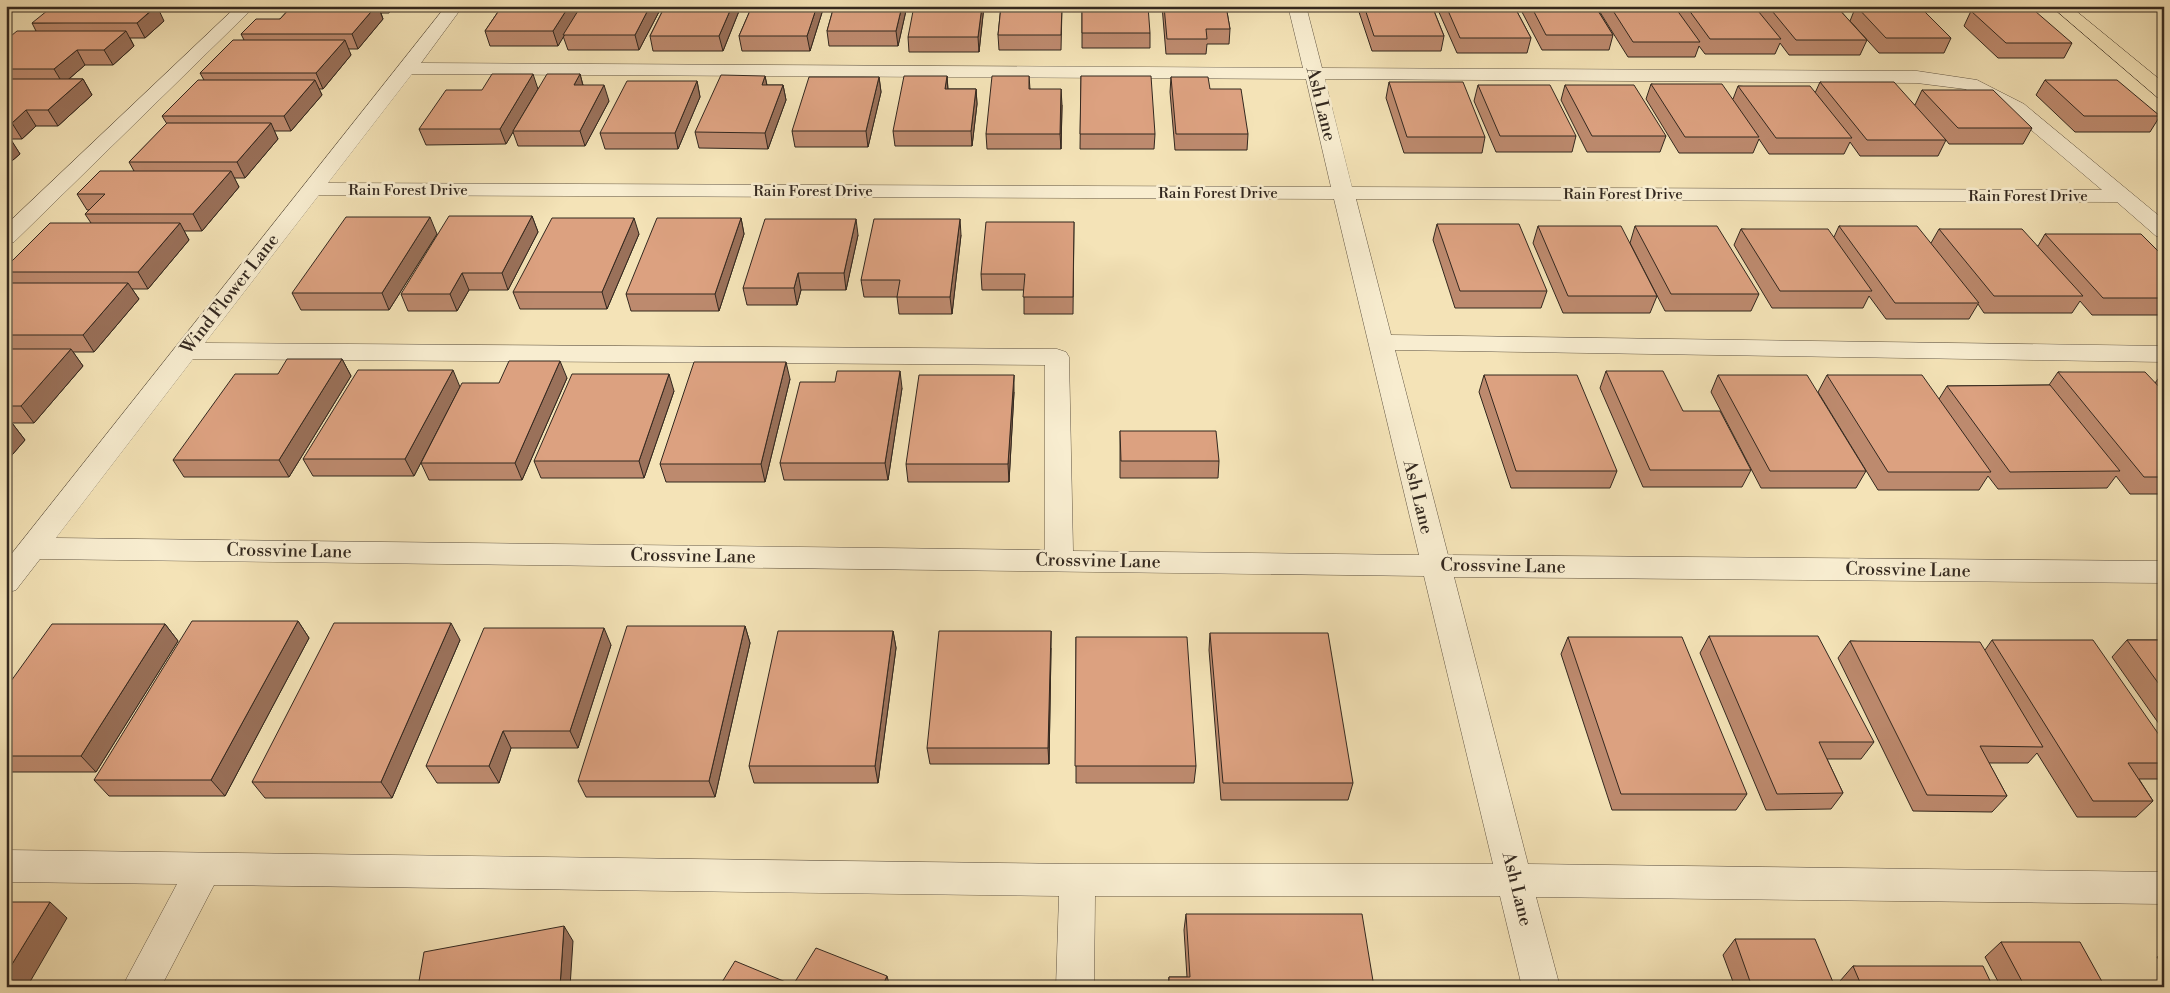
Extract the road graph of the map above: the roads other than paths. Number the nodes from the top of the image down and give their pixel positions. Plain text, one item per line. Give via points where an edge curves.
1 (9, 6) edge
2 (247, 6) edge
3 (455, 6) edge
4 (1297, 6) edge
5 (2058, 6) edge
6 (6, 9) edge
7 (406, 68) junction
8 (1313, 74) junction
9 (2164, 93) edge
10 (312, 189) junction
11 (1343, 193) junction
12 (2124, 196) junction
13 (2164, 231) edge
14 (6, 237) edge
15 (1380, 342) junction
16 (186, 351) junction
17 (2164, 354) edge
18 (33, 548) junction
19 (1059, 561) junction
20 (1435, 566) junction
21 (2164, 572) edge
22 (6, 582) edge
23 (6, 866) edge
24 (204, 868) junction
25 (1077, 880) junction
26 (1514, 880) junction
27 (2164, 888) edge
28 (141, 987) edge
29 (1075, 987) edge
30 (1541, 987) edge

1 - 6 street
2 - 14 street
3 - 7 street, Wind Flower Lane
4 - 8 street, Ash Lane
5 - 9 main road
7 - 8 street
7 - 10 street, Wind Flower Lane
8 - 11 street, Ash Lane
8 - 12 street via 1917,77 1970,84 2018,108
10 - 11 street, Rain Forest Drive
10 - 16 street, Wind Flower Lane
11 - 12 street, Rain Forest Drive
11 - 15 street, Ash Lane
12 - 13 street
15 - 17 street
15 - 20 street, Ash Lane
16 - 18 street, Wind Flower Lane
16 - 19 street via 1057,357
18 - 19 street, Crossvine Lane
18 - 22 street, Wind Flower Lane
19 - 20 street, Crossvine Lane
20 - 21 street, Crossvine Lane
20 - 26 street, Ash Lane
23 - 24 street
24 - 25 street
24 - 28 street
25 - 26 street
25 - 29 street
26 - 27 street
26 - 30 street, Ash Lane

